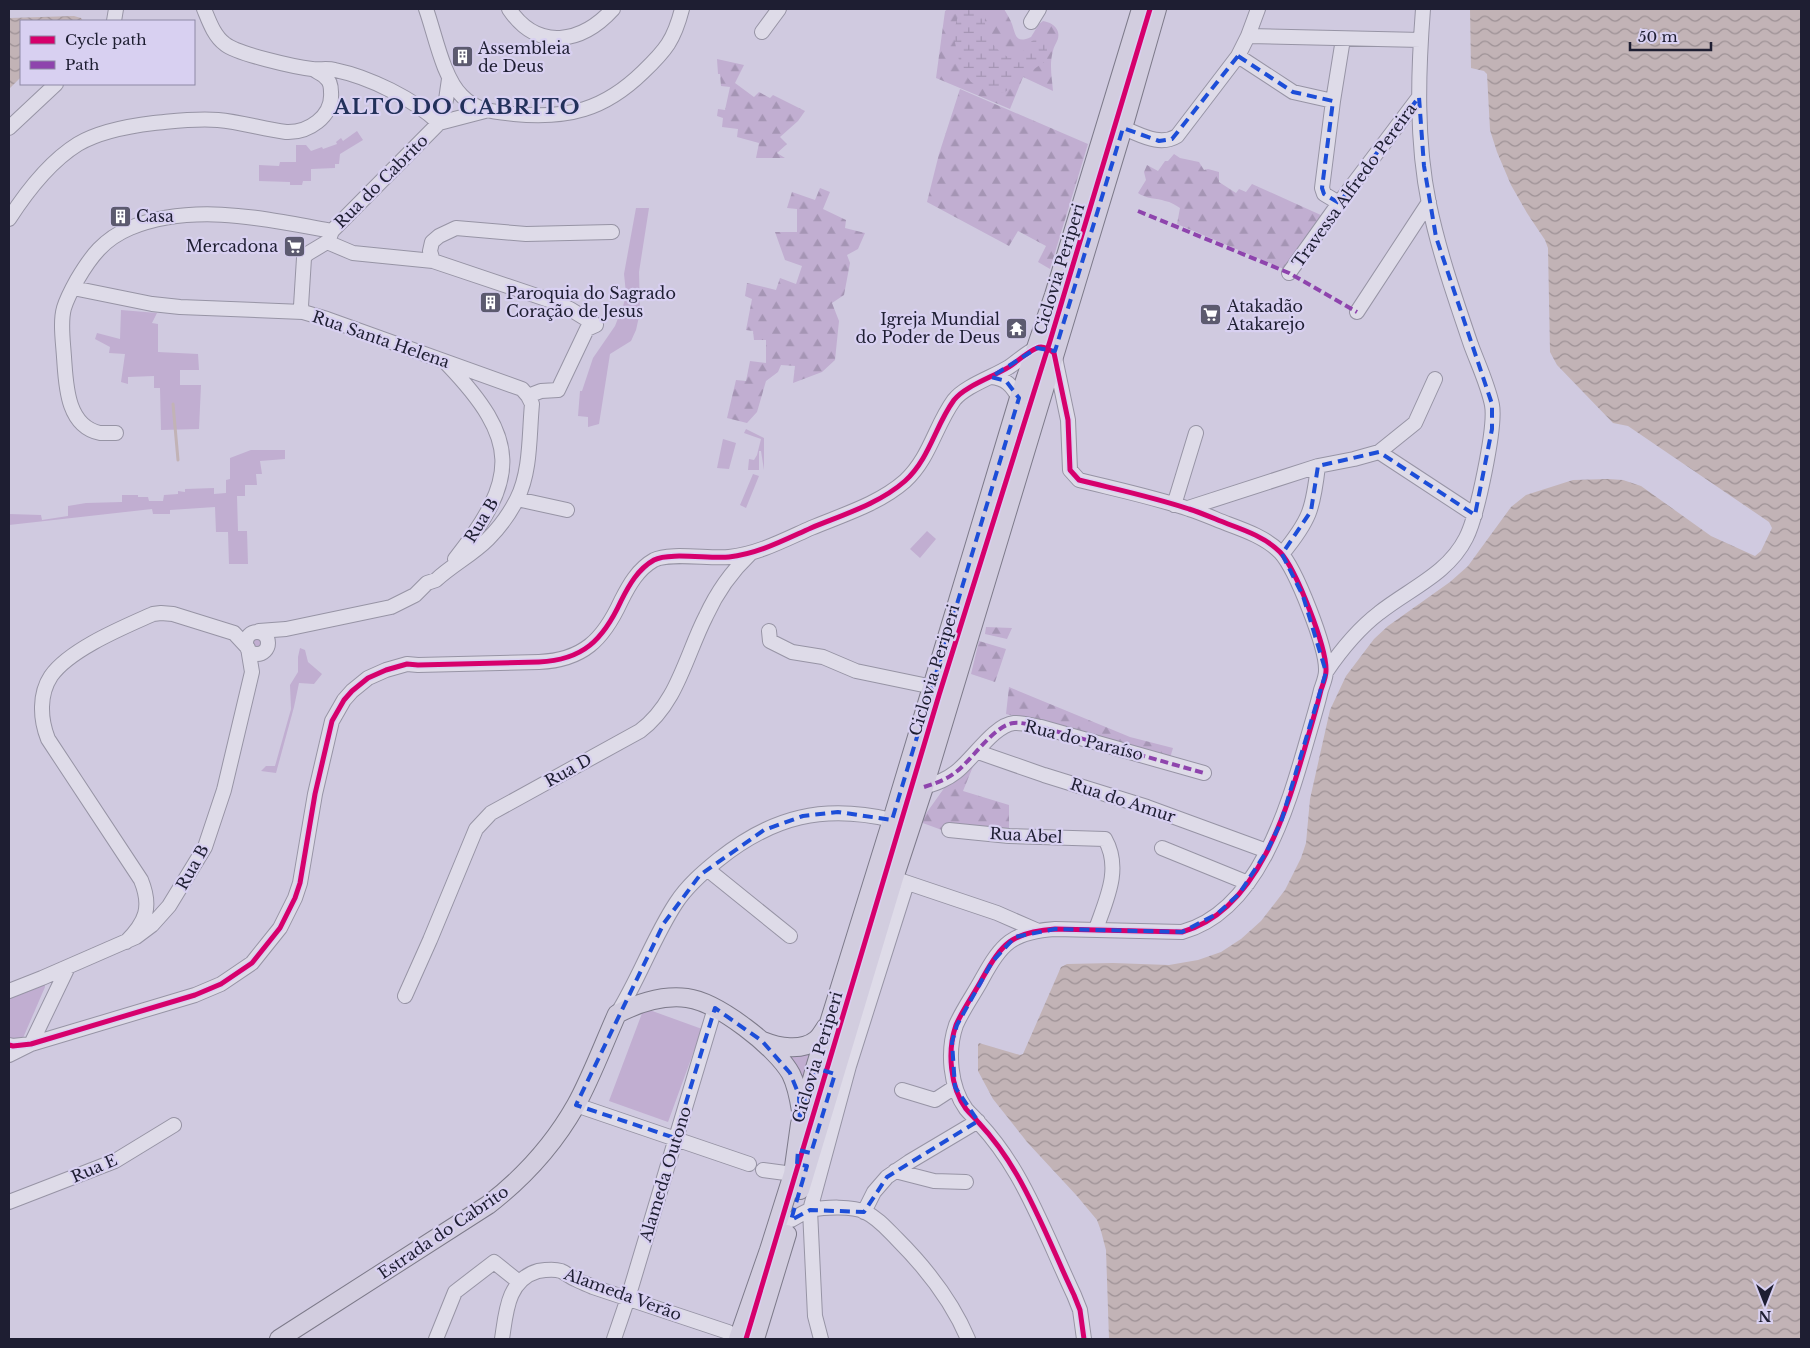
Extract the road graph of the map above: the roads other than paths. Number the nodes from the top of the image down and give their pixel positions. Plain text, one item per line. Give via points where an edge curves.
1 (204, 9) edge
2 (426, 9) edge
3 (509, 9) edge
4 (613, 9) edge
5 (682, 9) edge
6 (779, 9) edge
7 (1039, 9) edge
8 (1142, 9) edge
9 (1157, 9) edge
10 (1258, 9) edge
11 (1423, 9) edge
12 (1031, 22) dead end
13 (762, 32) dead end
14 (1248, 36) junction
15 (1343, 39) junction
16 (1421, 40) junction
17 (1238, 56) junction
18 (313, 69) junction
19 (449, 79) junction
20 (55, 85) edge
21 (1419, 97) junction
22 (1333, 101) junction
23 (485, 110) junction
24 (439, 123) junction
25 (9, 128) edge
26 (1123, 128) junction
27 (1429, 202) junction
28 (1339, 203) junction
29 (9, 219) edge
30 (612, 232) dead end
31 (330, 237) junction
32 (433, 261) junction
33 (1289, 273) dead end
34 (73, 288) junction
35 (303, 312) junction
36 (1357, 312) dead end
37 (1037, 348) junction
38 (1054, 353) junction
39 (444, 361) junction
40 (991, 377) junction
41 (1434, 379) dead end
42 (528, 396) junction
43 (1019, 398) junction
44 (116, 433) dead end
45 (1196, 433) dead end
46 (1379, 452) junction
47 (1318, 466) junction
48 (517, 499) junction
49 (1181, 507) junction
50 (567, 510) dead end
51 (1474, 515) junction
52 (484, 516) junction
53 (499, 526) junction
54 (750, 554) junction
55 (1282, 554) junction
56 (445, 572) junction
57 (286, 629) junction
58 (257, 631) junction
59 (770, 631) dead end
60 (234, 633) junction
61 (247, 648) junction
62 (267, 649) junction
63 (252, 672) junction
64 (1326, 672) junction
65 (933, 687) junction
66 (978, 752) junction
67 (1204, 773) dead end
68 (924, 786) junction
69 (892, 820) junction
70 (949, 830) dead end
71 (1162, 848) dead end
72 (1268, 851) junction
73 (707, 869) junction
74 (901, 880) junction
75 (1248, 883) junction
76 (1096, 929) junction
77 (1036, 930) junction
78 (790, 936) dead end
79 (126, 942) junction
80 (68, 967) junction
81 (9, 991) edge
82 (404, 996) dead end
83 (715, 1008) junction
84 (616, 1014) junction
85 (43, 1020) junction
86 (829, 1023) junction
87 (57, 1036) junction
88 (762, 1041) junction
89 (9, 1044) edge
90 (32, 1044) junction
91 (805, 1046) junction
92 (9, 1055) edge
93 (812, 1068) junction
94 (790, 1073) junction
95 (835, 1074) junction
96 (955, 1087) junction
97 (902, 1090) dead end
98 (576, 1105) junction
99 (978, 1121) junction
100 (800, 1124) junction
101 (174, 1125) dead end
102 (676, 1138) junction
103 (749, 1164) dead end
104 (762, 1170) dead end
105 (895, 1171) junction
106 (793, 1174) junction
107 (966, 1182) dead end
108 (9, 1202) edge
109 (810, 1210) junction
110 (864, 1212) junction
111 (791, 1220) junction
112 (518, 1282) junction
113 (628, 1298) junction
114 (737, 1336) edge
115 (279, 1339) edge
116 (436, 1339) edge
117 (502, 1339) edge
118 (614, 1339) edge
119 (821, 1339) edge
120 (968, 1339) edge
121 (1084, 1339) edge

1 - 18 street via 225,45 244,53
2 - 19 street
3 - 4 street via 534,31 557,38 576,35
5 - 23 street, Rua do Cabrito via 671,43 638,76 604,102 585,109 551,114
6 - 13 street
7 - 12 street
8 - 37 main road
9 - 26 main road
10 - 14 street
11 - 16 street, Travessa Alfredo Pereira
14 - 15 street
14 - 17 street
15 - 16 street
15 - 22 street
16 - 21 street, Travessa Alfredo Pereira
17 - 22 street via 1293,92
17 - 26 street via 1182,131 1172,139 1159,141
18 - 24 street via 335,70 389,90 428,112
18 - 29 street via 328,79 331,99 325,113 308,128 286,132 226,121 193,119 130,126 98,135 55,162 34,184
19 - 23 street, Rua do Cabrito via 463,97
19 - 24 street, Rua do Cabrito
20 - 25 street
21 - 27 street, Travessa Alfredo Pereira via 1420,134
21 - 28 street, Travessa Alfredo Pereira
22 - 28 street via 1322,188 1324,194
23 - 24 street, Rua do Cabrito
24 - 31 street, Rua do Cabrito
26 - 38 main road
27 - 36 street
27 - 51 street, Travessa Alfredo Pereira via 1446,274 1492,404 1492,429
28 - 33 street, Travessa Alfredo Pereira
30 - 32 street via 526,234 456,228 432,242
31 - 32 street via 353,253
31 - 34 street via 233,215 168,217 129,228 105,242 91,257
31 - 35 street, Rua do Cabrito via 304,258
32 - 42 street via 517,288 570,309 596,325 587,329 556,391 541,391
34 - 35 street, Rua Santa Helena via 180,307
34 - 44 street via 64,307 63,318 66,391 83,424 100,432
35 - 39 street, Rua Santa Helena
37 - 38 street via 1045,347
37 - 40 street
37 - 43 main road
38 - 49 street via 1068,420 1070,470 1074,476
38 - 68 main road
39 - 42 street, Rua Santa Helena via 522,389
39 - 52 street, Rua B via 479,400 498,432 502,446 497,495
40 - 43 street via 1006,381
40 - 54 street via 955,398 919,466 895,489 861,507
41 - 46 street via 1415,423
42 - 48 street, Rua B via 532,404 527,458
43 - 65 main road
45 - 49 street
46 - 47 street
46 - 51 street
47 - 49 street
47 - 55 street via 1311,511 1302,529
48 - 50 street
48 - 53 street, Rua B
49 - 55 street via 1253,534
51 - 64 street, Travessa Alfredo Pereira via 1467,537 1453,559 1378,614
52 - 53 street
52 - 56 street, Rua B
53 - 56 street, Rua B via 487,540
54 - 82 street, Rua D via 719,591 671,694 651,722 490,813 483,820
54 - 87 street via 664,557 652,561 632,582 601,634 565,659 407,664 368,678 348,696 332,721 315,794 300,883 285,919 257,958 209,990
55 - 64 street via 1307,605
56 - 57 street, Rua B via 415,595 391,607
57 - 58 street, Rua B
57 - 62 street
58 - 60 street, Rua B
58 - 61 street via 247,637
58 - 62 street via 268,638
59 - 65 street via 770,641 792,652 823,657 856,671
60 - 61 street
60 - 79 street via 173,614 153,614 85,648 64,663 52,675 43,696 42,717 48,739 145,889 148,898 144,918
61 - 62 street via 258,654
61 - 63 street, Rua B
62 - 63 street
63 - 79 street, Rua B via 227,781 205,847 160,918
64 - 72 street via 1292,792
65 - 69 main road
66 - 67 street, Rua do Paraíso via 998,730 1022,723
66 - 68 street, Rua do Paraíso via 943,781
66 - 72 street, Rua do Amur via 1147,807
68 - 74 main road
69 - 73 street, Estrada do Cabrito via 838,812 803,816 764,830
69 - 86 main road
70 - 76 street, Rua Abel via 1009,836 1102,838 1108,846 1113,872
71 - 75 street
72 - 75 street
73 - 78 street
73 - 84 street, Estrada do Cabrito via 677,901
74 - 77 street
74 - 95 main road
74 - 109 street
75 - 76 street via 1217,914 1195,928 1174,933
76 - 77 street
77 - 96 street via 1015,937 1002,948 956,1025 952,1051
79 - 80 street, Rua B
80 - 81 street, Rua B
80 - 85 street
83 - 84 main road via 701,1001 674,998 636,1005
83 - 88 main road
83 - 102 street, Alameda Outono
84 - 98 main road, Estrada do Cabrito
85 - 87 street via 46,1034
85 - 90 street
86 - 91 main road via 816,1040
86 - 93 main road
87 - 90 street
88 - 91 main road via 789,1047
88 - 94 main road
89 - 90 street
90 - 92 street
91 - 93 main road
93 - 94 main road
93 - 95 main road
93 - 100 main road
94 - 100 main road via 799,1095
95 - 111 main road
96 - 97 street via 936,1100
96 - 99 street via 966,1108
98 - 102 street
98 - 115 main road, Estrada do Cabrito via 536,1161 503,1194
99 - 105 street
99 - 121 street via 997,1143 1026,1192 1074,1294
100 - 106 main road
101 - 108 street, Rua E via 115,1161
102 - 103 street
102 - 113 street, Alameda Outono
104 - 106 street
105 - 107 street via 934,1180
105 - 110 street via 877,1188
106 - 114 main road via 770,1250
109 - 110 street
109 - 111 street
109 - 119 street via 816,1316
110 - 120 street via 890,1231 927,1273 956,1313
111 - 114 main road
112 - 113 street, Alameda Verão via 543,1270 560,1270 593,1287
112 - 116 street via 494,1262 455,1292
112 - 117 street via 509,1300
113 - 114 street, Alameda Verão
113 - 118 street, Alameda Outono

